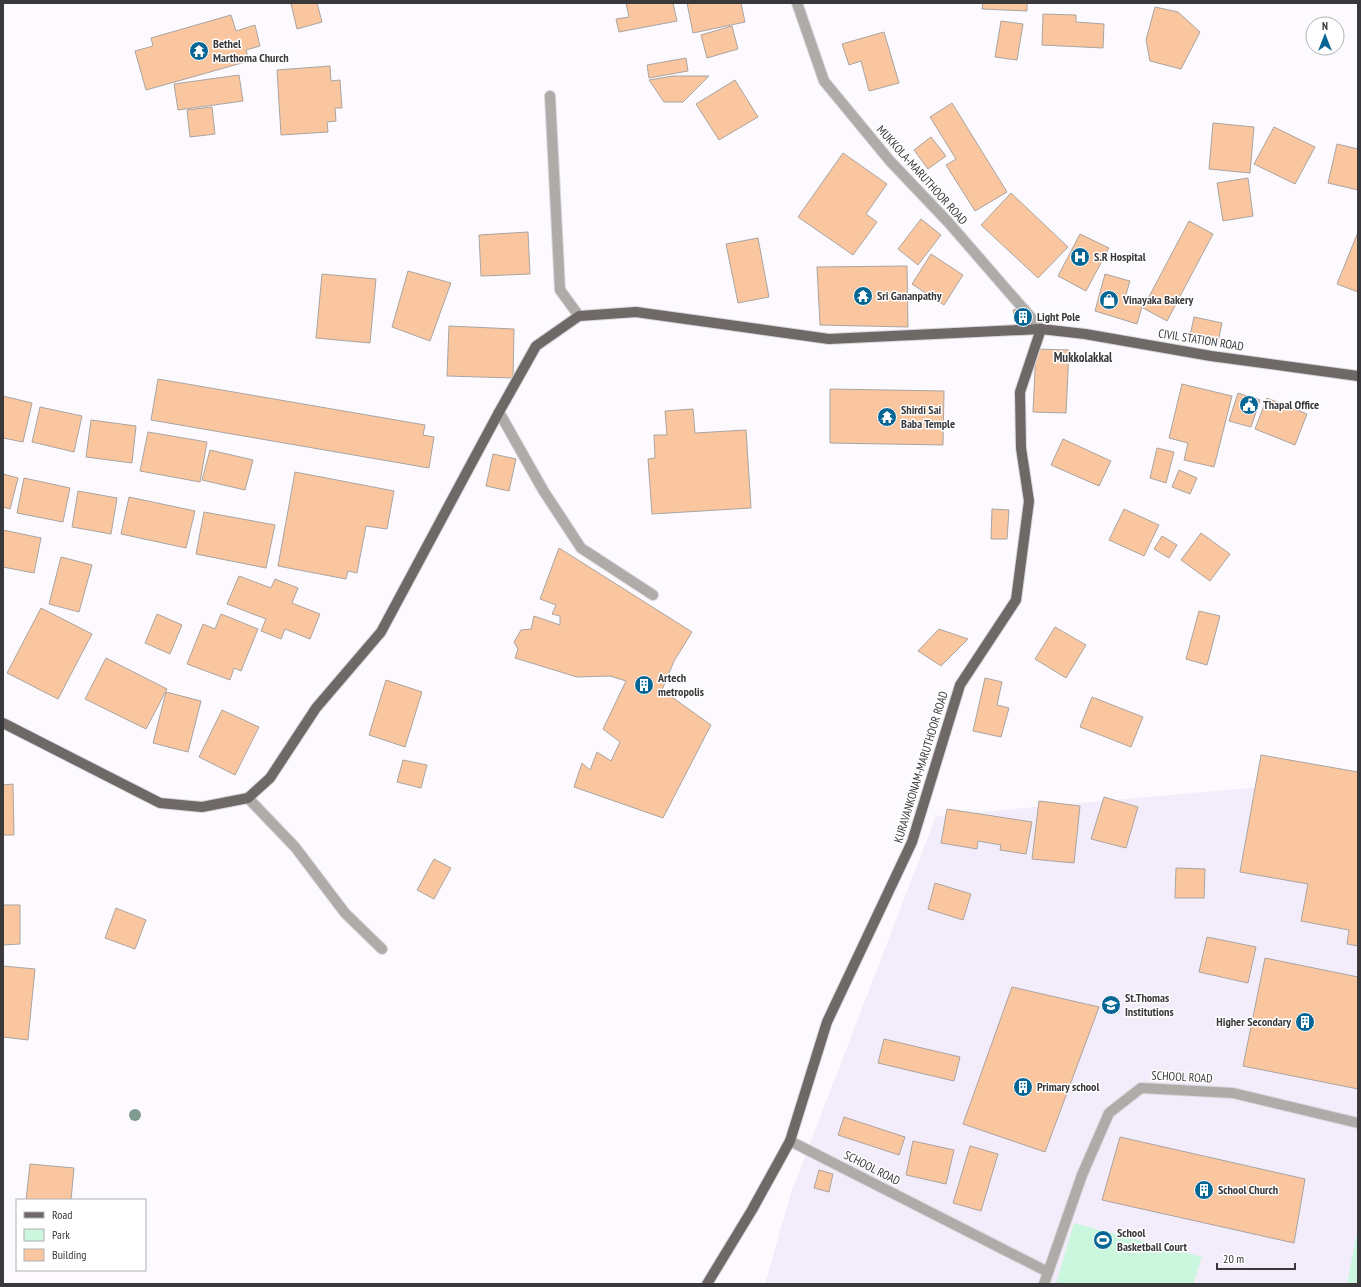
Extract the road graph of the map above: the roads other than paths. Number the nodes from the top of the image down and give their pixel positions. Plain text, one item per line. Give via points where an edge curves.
1 (797, 3) edge
2 (550, 96) dead end
3 (579, 316) junction
4 (1041, 329) junction
5 (1358, 376) edge
6 (499, 412) junction
7 (653, 595) dead end
8 (3, 723) edge
9 (248, 798) junction
10 (382, 949) dead end
11 (1358, 1123) edge
12 (790, 1141) junction
13 (1048, 1272) junction
14 (707, 1284) edge
15 (1044, 1284) edge

1 - 4 street, MUKKOLA-MARUTHOOR ROAD via 824,81 890,161 948,222
2 - 3 street via 560,290
3 - 4 main road, CIVIL STATION ROAD via 636,312 829,339
3 - 6 main road via 536,346
4 - 5 main road, CIVIL STATION ROAD
4 - 12 main road, KURAVANKONAM-MARUTHOOR ROAD via 1020,392 1021,448 1029,501 1016,600 960,684 912,842 827,1022
6 - 7 street via 543,490 581,548
6 - 9 main road via 381,632 316,708 270,778
8 - 9 main road via 160,803 202,807
9 - 10 street via 295,847 345,913
11 - 13 street, SCHOOL ROAD via 1233,1093 1141,1088 1109,1113 1082,1175
12 - 13 street, SCHOOL ROAD
12 - 14 main road, KURAVANKONAM-MARUTHOOR ROAD
13 - 15 street, SCHOOL ROAD

